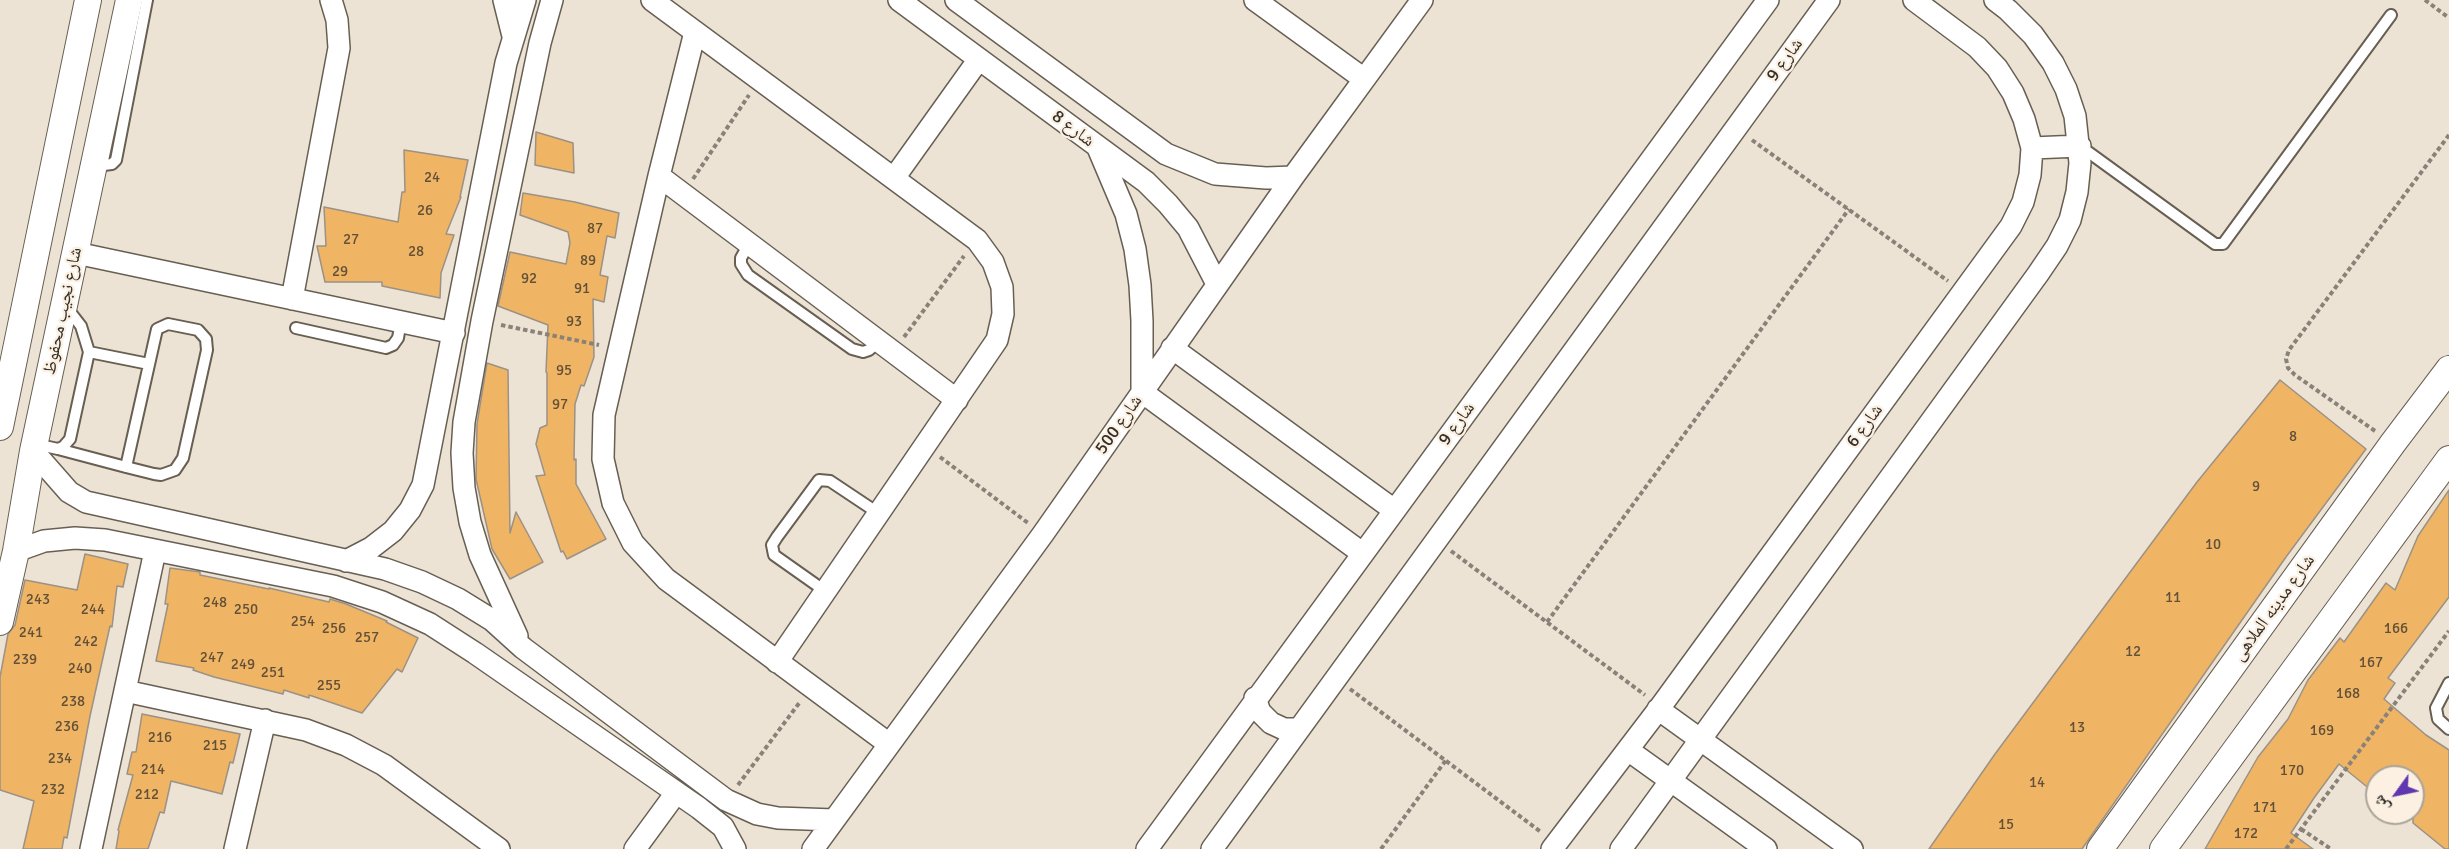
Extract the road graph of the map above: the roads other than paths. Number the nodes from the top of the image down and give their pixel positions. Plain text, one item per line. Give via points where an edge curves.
1 (88, 0) edge
2 (129, 0) edge
3 (147, 0) edge
4 (331, 0) edge
5 (504, 0) edge
6 (525, 0) edge
7 (552, 0) edge
8 (652, 0) edge
9 (899, 0) edge
10 (956, 0) edge
11 (1255, 0) edge
12 (1422, 0) edge
13 (1768, 0) edge
14 (1829, 0) edge
15 (1914, 0) edge
16 (1995, 0) edge
17 (2391, 15) dead end
18 (695, 32) junction
19 (513, 36) junction
20 (979, 59) junction
21 (1364, 79) junction
22 (63, 122) junction
23 (102, 130) junction
24 (2080, 146) junction
25 (1098, 148) junction
26 (2032, 148) junction
27 (94, 166) junction
28 (659, 176) junction
29 (1293, 177) junction
30 (894, 178) junction
31 (76, 253) junction
32 (1217, 284) junction
33 (463, 288) junction
34 (488, 294) junction
35 (292, 299) junction
36 (64, 305) junction
37 (401, 321) junction
38 (296, 328) dead end
39 (454, 333) junction
40 (1172, 348) junction
41 (89, 352) junction
42 (149, 364) junction
43 (2449, 369) edge
44 (1142, 392) junction
45 (957, 400) junction
46 (437, 416) junction
47 (464, 422) junction
48 (0, 427) edge
49 (42, 448) junction
50 (2449, 459) edge
51 (126, 467) junction
52 (1394, 510) junction
53 (878, 513) junction
54 (16, 551) junction
55 (155, 551) junction
56 (1362, 553) junction
57 (346, 561) junction
58 (825, 591) junction
59 (0, 622) edge
60 (523, 648) junction
61 (777, 662) junction
62 (2449, 683) edge
63 (125, 691) junction
64 (1255, 698) junction
65 (1659, 708) junction
66 (265, 720) junction
67 (1299, 729) junction
68 (2449, 729) edge
69 (1701, 740) junction
70 (889, 744) junction
71 (1628, 750) junction
72 (1671, 781) junction
73 (676, 793) junction
74 (732, 803) junction
75 (834, 820) junction
76 (723, 827) junction
77 (1554, 846) edge
78 (91, 849) edge
79 (235, 849) edge
80 (499, 849) edge
81 (635, 849) edge
82 (735, 849) edge
83 (813, 849) edge
84 (1147, 849) edge
85 (1212, 849) edge
86 (1620, 849) edge
87 (1766, 849) edge
88 (1852, 849) edge
89 (2100, 849) edge
90 (2163, 849) edge

1 - 22 street
2 - 23 street, شارع نجيب محفوظ
3 - 27 lane via 116,160
4 - 35 street via 339,48
5 - 19 street
6 - 19 street
7 - 34 street
8 - 18 street
9 - 20 street, شارع 8
10 - 29 street, شارع 8 via 1166,154 1215,174
11 - 21 street
12 - 21 street, شارع 500
13 - 52 street, شارع 9
14 - 67 street, شارع 9
15 - 26 street, شارع 6 via 1977,46 1997,68 2013,93
16 - 24 street via 2033,35 2053,63 2066,88
17 - 24 lane via 2223,244 2215,244
18 - 28 street
18 - 30 street
19 - 33 street
20 - 25 street, شارع 8
20 - 30 street
21 - 29 street, شارع 500
22 - 23 street
22 - 48 street
23 - 27 street, شارع نجيب محفوظ
24 - 26 street
24 - 69 street via 2077,192 2070,220 2057,246
25 - 32 street, شارع 8 via 1146,182 1168,204 1188,228
25 - 44 street via 1126,214 1135,249 1141,297
26 - 65 street, شارع 6 via 2030,175 2012,226
27 - 31 street, شارع نجيب محفوظ
28 - 45 street
28 - 61 street via 604,415 603,459 613,503 633,543 666,579
29 - 32 street, شارع 500
30 - 45 street via 977,240 993,262 1002,287 1003,314 997,340
31 - 35 street
31 - 36 street, شارع نجيب محفوظ
32 - 40 street, شارع 500
33 - 34 street
33 - 39 street
34 - 47 street
35 - 37 street
36 - 41 lane via 81,326
36 - 49 street, شارع نجيب محفوظ
37 - 38 lane via 398,338 386,348
37 - 39 street
39 - 46 street
40 - 44 street, شارع 500
40 - 52 street
41 - 42 lane
41 - 49 lane via 70,439 63,447
42 - 51 lane
42 - 51 lane via 156,333 164,324 198,330 206,339 207,350 180,464 161,475
43 - 89 street, شارع مدينه الملاهى
44 - 56 street
44 - 70 street, شارع 500
45 - 53 street
46 - 47 street
46 - 57 street via 423,485 410,510 385,537
47 - 60 street via 464,488 470,522 480,555
49 - 51 lane
49 - 54 street, شارع نجيب محفوظ
49 - 57 street via 69,492 87,502
50 - 90 street
52 - 56 street, شارع 9
53 - 58 street
53 - 58 lane via 830,481 819,480 777,537 772,545 774,555
54 - 55 street via 44,541 75,538
54 - 59 street, شارع نجيب محفوظ
55 - 63 street
55 - 73 street via 333,586 430,624
56 - 64 street, شارع 9
57 - 60 street via 385,569 458,599 492,620
58 - 61 street
60 - 74 street
61 - 70 street
62 - 68 lane via 2436,708 2438,719
63 - 66 street
63 - 78 street
64 - 67 street via 1270,723 1284,729
64 - 84 street, شارع 9
65 - 69 street
65 - 71 street, شارع 6
66 - 79 street
66 - 80 street via 346,745 384,765
67 - 85 street, شارع 9
69 - 72 street
69 - 88 street
70 - 75 street, شارع 500
71 - 72 street
71 - 77 street, شارع 6
72 - 86 street
72 - 87 street
73 - 76 street
73 - 81 street
74 - 75 street via 778,818
74 - 76 street
75 - 83 street, شارع 500
76 - 82 street

